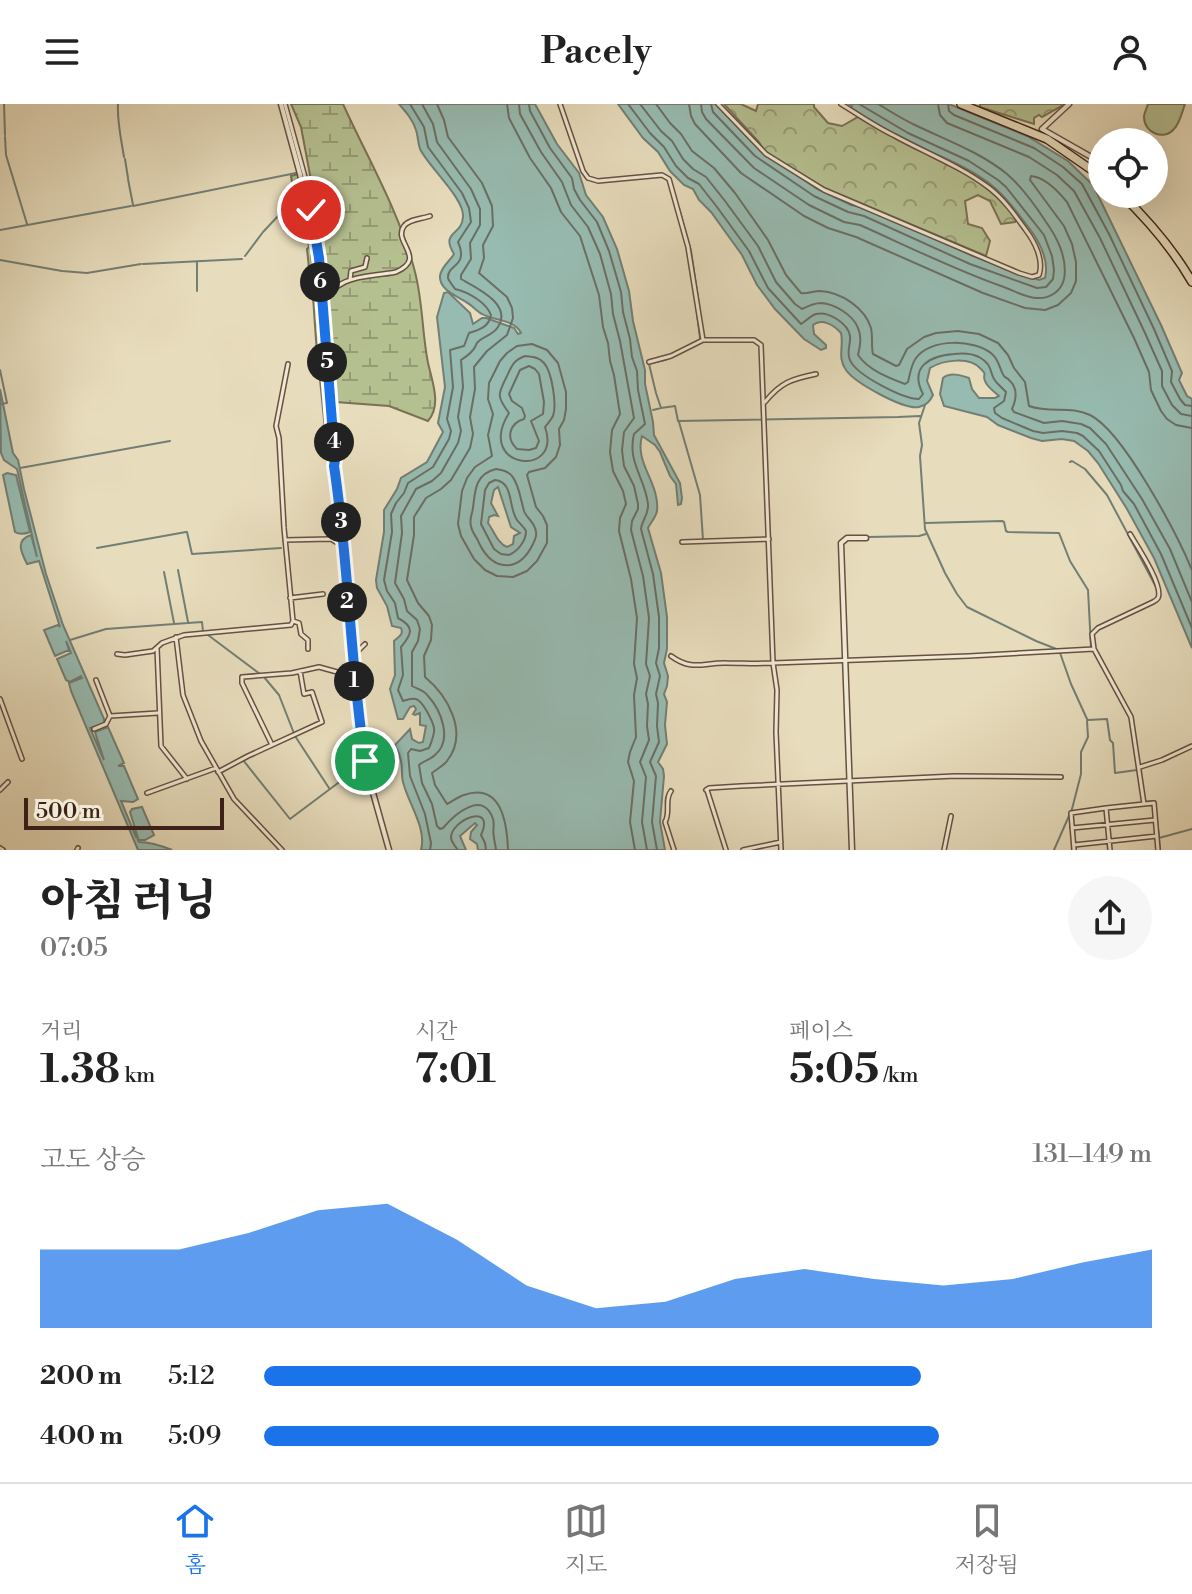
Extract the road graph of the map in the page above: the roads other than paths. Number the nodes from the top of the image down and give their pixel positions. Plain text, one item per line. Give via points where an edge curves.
1 (283, 104) edge
2 (566, 104) edge
3 (718, 104) edge
4 (841, 104) edge
5 (961, 104) edge
6 (1069, 104) edge
7 (560, 105) edge
8 (1088, 155) edge
9 (1088, 167) edge
10 (1135, 208) edge
11 (430, 216) dead end
12 (367, 258) dead end
13 (350, 280) junction
14 (1192, 282) edge
15 (323, 310) junction
16 (703, 340) junction
17 (649, 362) dead end
18 (288, 364) dead end
19 (816, 374) dead end
20 (764, 403) junction
21 (334, 466) junction
22 (1130, 534) dead end
23 (866, 538) dead end
24 (769, 539) junction
25 (285, 540) junction
26 (682, 542) dead end
27 (344, 555) junction
28 (323, 594) dead end
29 (290, 598) junction
30 (293, 621) junction
31 (176, 637) junction
32 (365, 644) dead end
33 (157, 648) junction
34 (308, 649) dead end
35 (1094, 649) junction
36 (117, 654) dead end
37 (671, 656) dead end
38 (844, 659) junction
39 (773, 663) junction
40 (300, 671) junction
41 (96, 680) dead end
42 (355, 683) junction
43 (0, 699) edge
44 (158, 713) junction
45 (110, 716) junction
46 (94, 729) dead end
47 (272, 745) junction
48 (1192, 746) edge
49 (22, 759) dead end
50 (1139, 767) junction
51 (217, 770) junction
52 (1061, 777) dead end
53 (187, 779) junction
54 (849, 781) junction
55 (8, 782) dead end
56 (778, 785) junction
57 (0, 790) edge
58 (671, 791) dead end
59 (147, 793) dead end
60 (1144, 804) junction
61 (1106, 808) junction
62 (951, 816) dead end
63 (1155, 820) junction
64 (1107, 825) junction
65 (1072, 828) junction
66 (1157, 836) junction
67 (1109, 841) junction
68 (781, 842) junction
69 (1074, 847) edge
70 (282, 850) edge
71 (389, 850) edge
72 (674, 850) edge
73 (726, 850) edge
74 (743, 850) edge
75 (781, 850) edge
76 (852, 850) edge
77 (944, 850) edge
78 (1110, 850) edge
79 (1158, 850) edge

1 - 15 street via 305,177
1 - 21 street via 312,236
2 - 7 street
3 - 4 street via 766,154 824,190 1019,273 1039,275 1033,241 990,189
5 - 9 highway via 1047,139
6 - 8 street via 1042,129
7 - 16 street via 590,179 669,179 688,247
10 - 14 highway via 1157,230
11 - 13 street via 403,228 408,266
12 - 13 street via 365,267 351,271
13 - 15 street via 336,285
15 - 21 street
16 - 17 street
16 - 20 street via 758,342
18 - 25 street via 276,426
19 - 20 street via 788,381
20 - 24 street
21 - 27 street
22 - 35 street via 1157,583 1158,598 1098,628 1092,634
23 - 38 street via 841,543
24 - 26 street
24 - 39 street
25 - 27 street via 331,539
25 - 29 street
27 - 42 street
28 - 29 street
29 - 30 street
30 - 31 street
30 - 34 street via 299,623
31 - 33 street
31 - 51 street via 183,695
32 - 42 street via 358,651
33 - 36 street
33 - 44 street
35 - 38 street
35 - 50 street via 1131,717
37 - 39 street via 695,666
38 - 39 street
38 - 54 street
39 - 56 street
40 - 42 street via 323,668 348,675
40 - 47 street via 304,694 312,692 322,722
40 - 47 street via 241,678
41 - 45 street
42 - 71 street via 365,761
43 - 49 street
44 - 45 street
44 - 53 street via 161,746
45 - 46 street
47 - 51 street
48 - 50 street
50 - 60 street
51 - 53 street
51 - 70 street via 238,804
52 - 54 street
53 - 59 street
54 - 56 street
54 - 76 street
55 - 57 street
56 - 68 street
56 - 73 street via 706,790
58 - 72 street via 665,822
60 - 61 street
60 - 63 street via 1154,803
61 - 64 street
61 - 65 street via 1073,812
62 - 77 street
63 - 64 street
63 - 66 street
64 - 65 street
64 - 67 street
65 - 69 street
66 - 67 street
66 - 79 street
67 - 69 street
67 - 78 street
68 - 74 street
68 - 75 street

